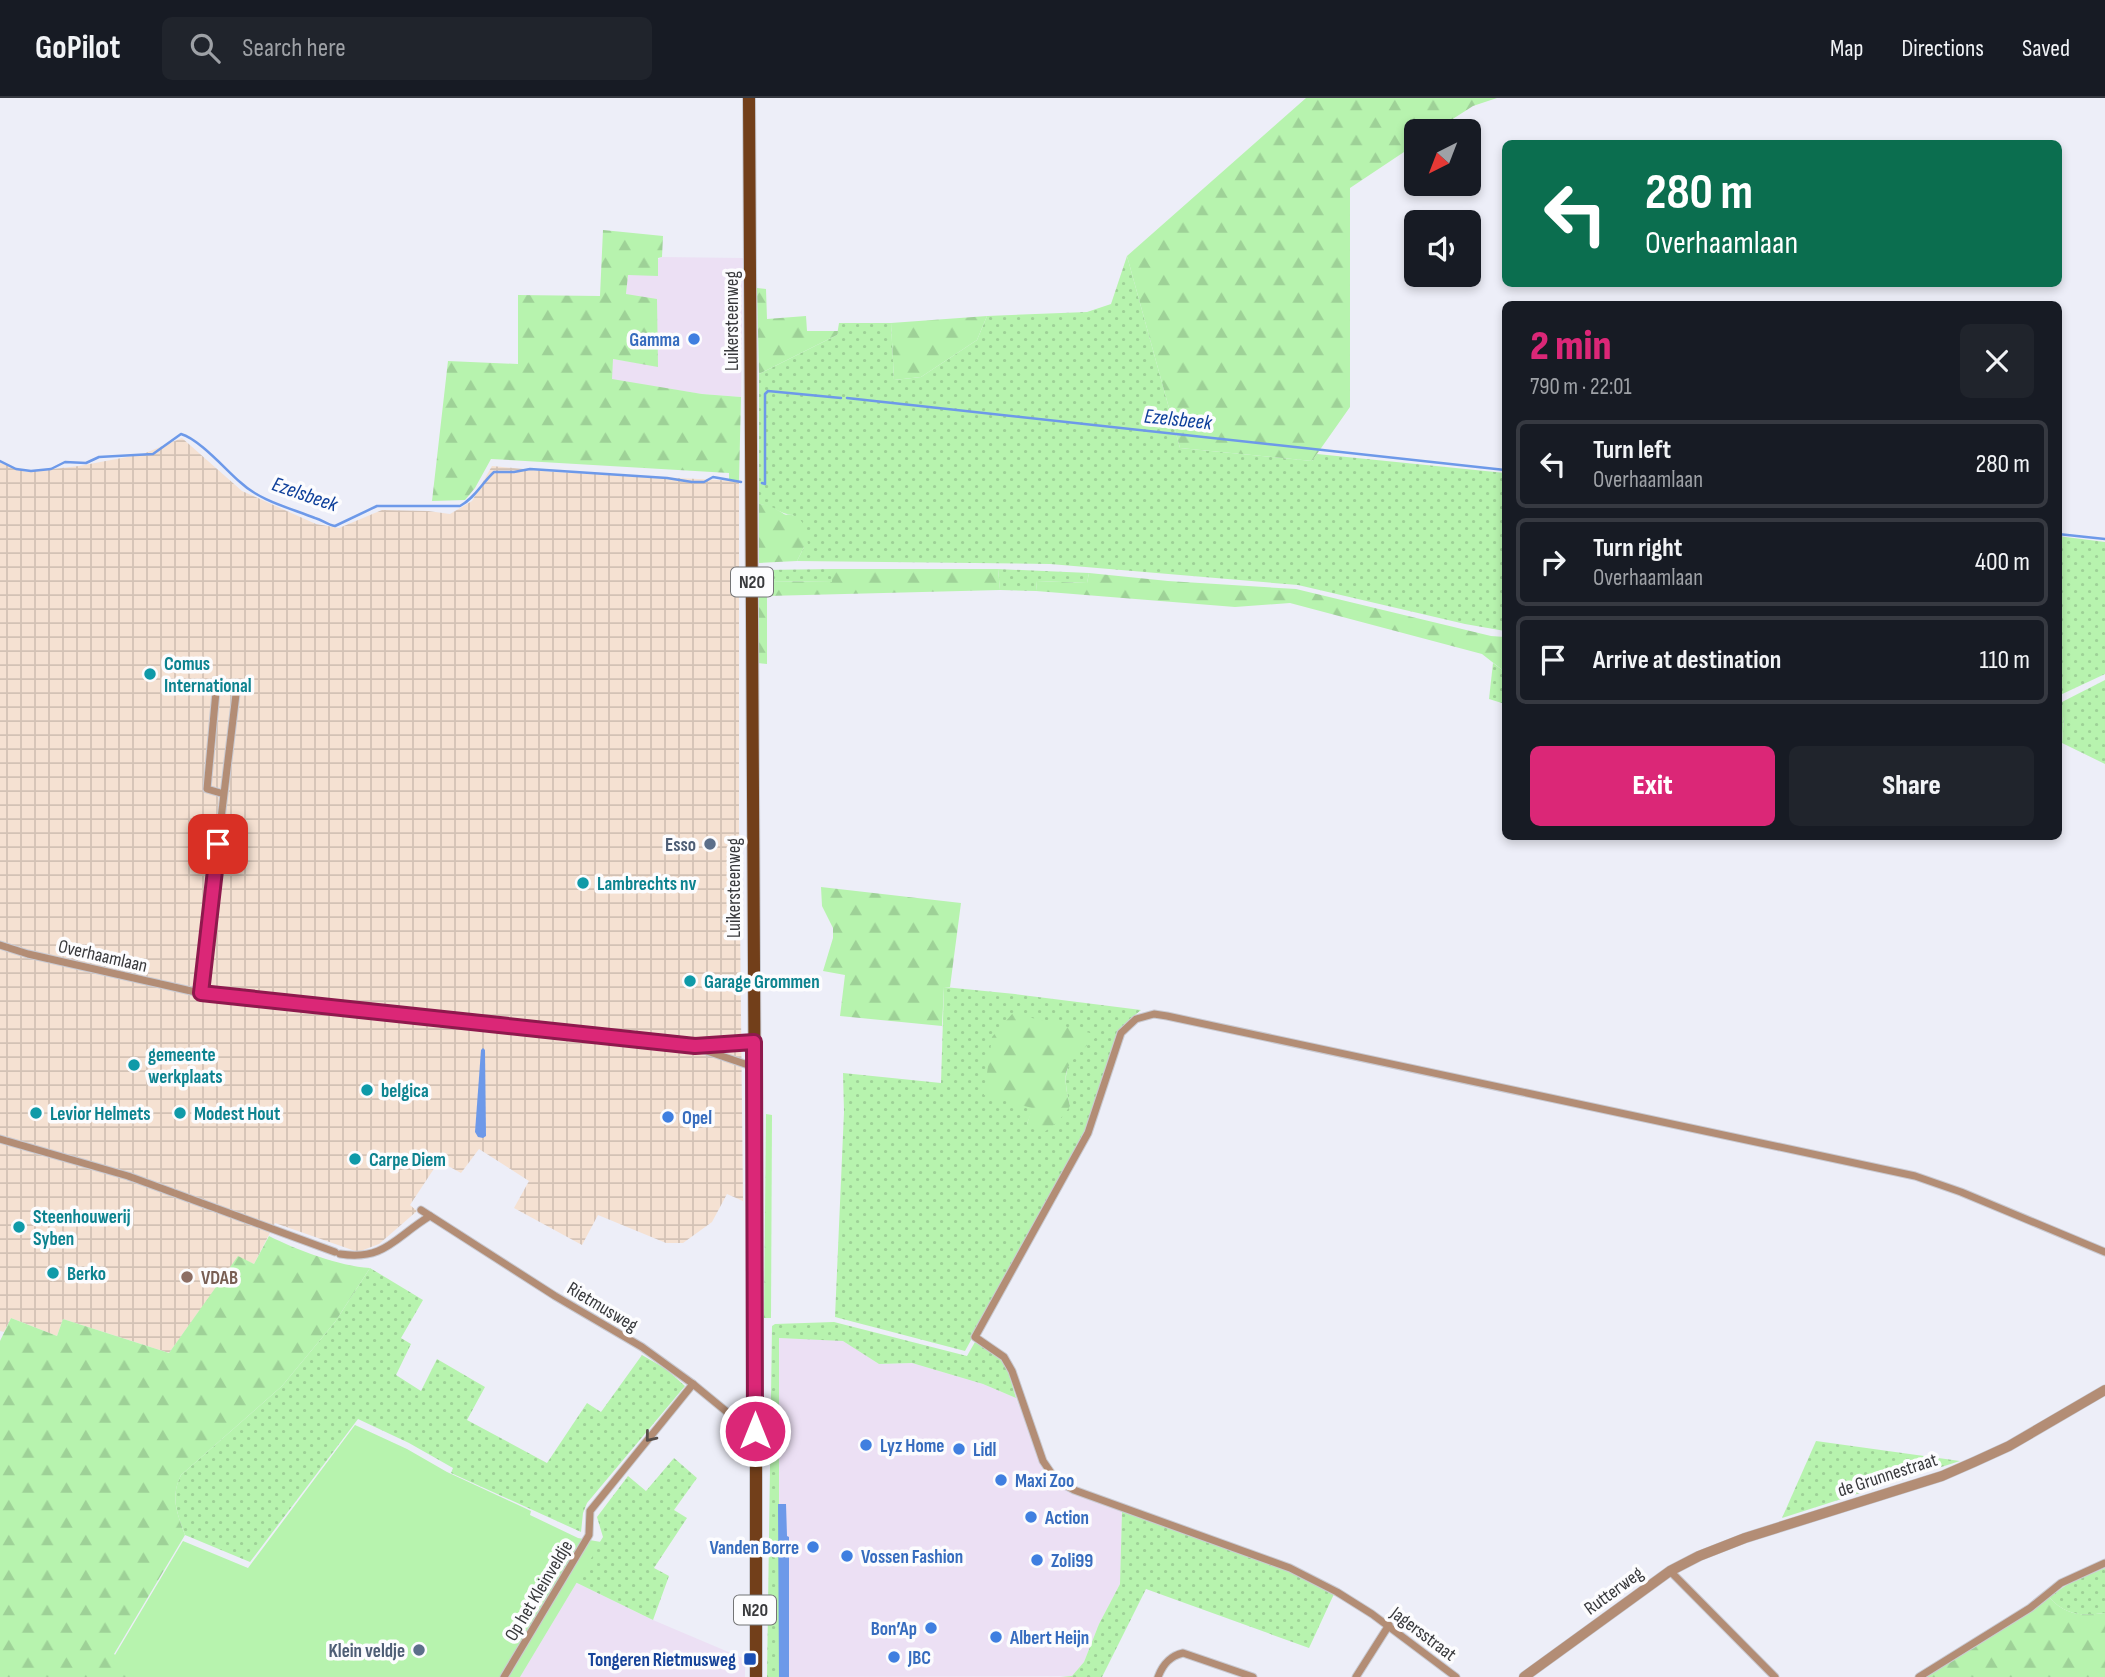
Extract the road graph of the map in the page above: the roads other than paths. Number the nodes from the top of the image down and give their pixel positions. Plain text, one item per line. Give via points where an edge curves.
1 (749, 98) edge
2 (225, 794) junction
3 (0, 945) edge
4 (201, 993) junction
5 (754, 1042) junction
6 (695, 1046) junction
7 (754, 1067) junction
8 (0, 1139) edge
9 (421, 1210) dead end
10 (430, 1216) junction
11 (2105, 1252) edge
12 (693, 1384) junction
13 (2105, 1390) edge
14 (755, 1431) junction
15 (2105, 1563) edge
16 (1670, 1570) junction
17 (1389, 1625) junction
18 (504, 1677) edge
19 (755, 1677) edge
20 (1158, 1677) edge
21 (1253, 1677) edge
22 (1356, 1677) edge
23 (1455, 1677) edge
24 (1524, 1677) edge
25 (1775, 1677) edge
26 (1919, 1677) edge

1 - 5 main road, Luikersteenweg / N20
2 - 2 street via 207,789 217,681 237,686
2 - 4 street
3 - 4 street, Overhaamlaan
4 - 6 street, Overhaamlaan
5 - 6 street, Overhaamlaan
5 - 7 main road, Luikersteenweg / N20
6 - 7 street, Overhaamlaan
7 - 14 main road, Luikersteenweg / N20
8 - 10 street via 128,1176 338,1253 374,1253
9 - 10 street, Rietmusweg
10 - 12 street, Rietmusweg via 642,1347
11 - 17 street, Jagersstraat via 1915,1176 1167,1016 1136,1019 1121,1033 1097,1110 1077,1154 975,1338 1004,1356 1043,1461 1056,1480 1290,1568
12 - 14 street, Rietmusweg
12 -> 18 street, Op het Kleinveldje via 590,1511 589,1535
13 - 16 street, de Grunnestraat via 1964,1467 1745,1538
14 - 19 main road, Luikersteenweg / N20
15 - 26 street via 2062,1583
16 - 24 street, Rutterweg
16 - 25 street, Rutterweg
17 - 22 street
17 - 23 street, Jagersstraat
20 - 21 street via 1173,1656 1183,1653

